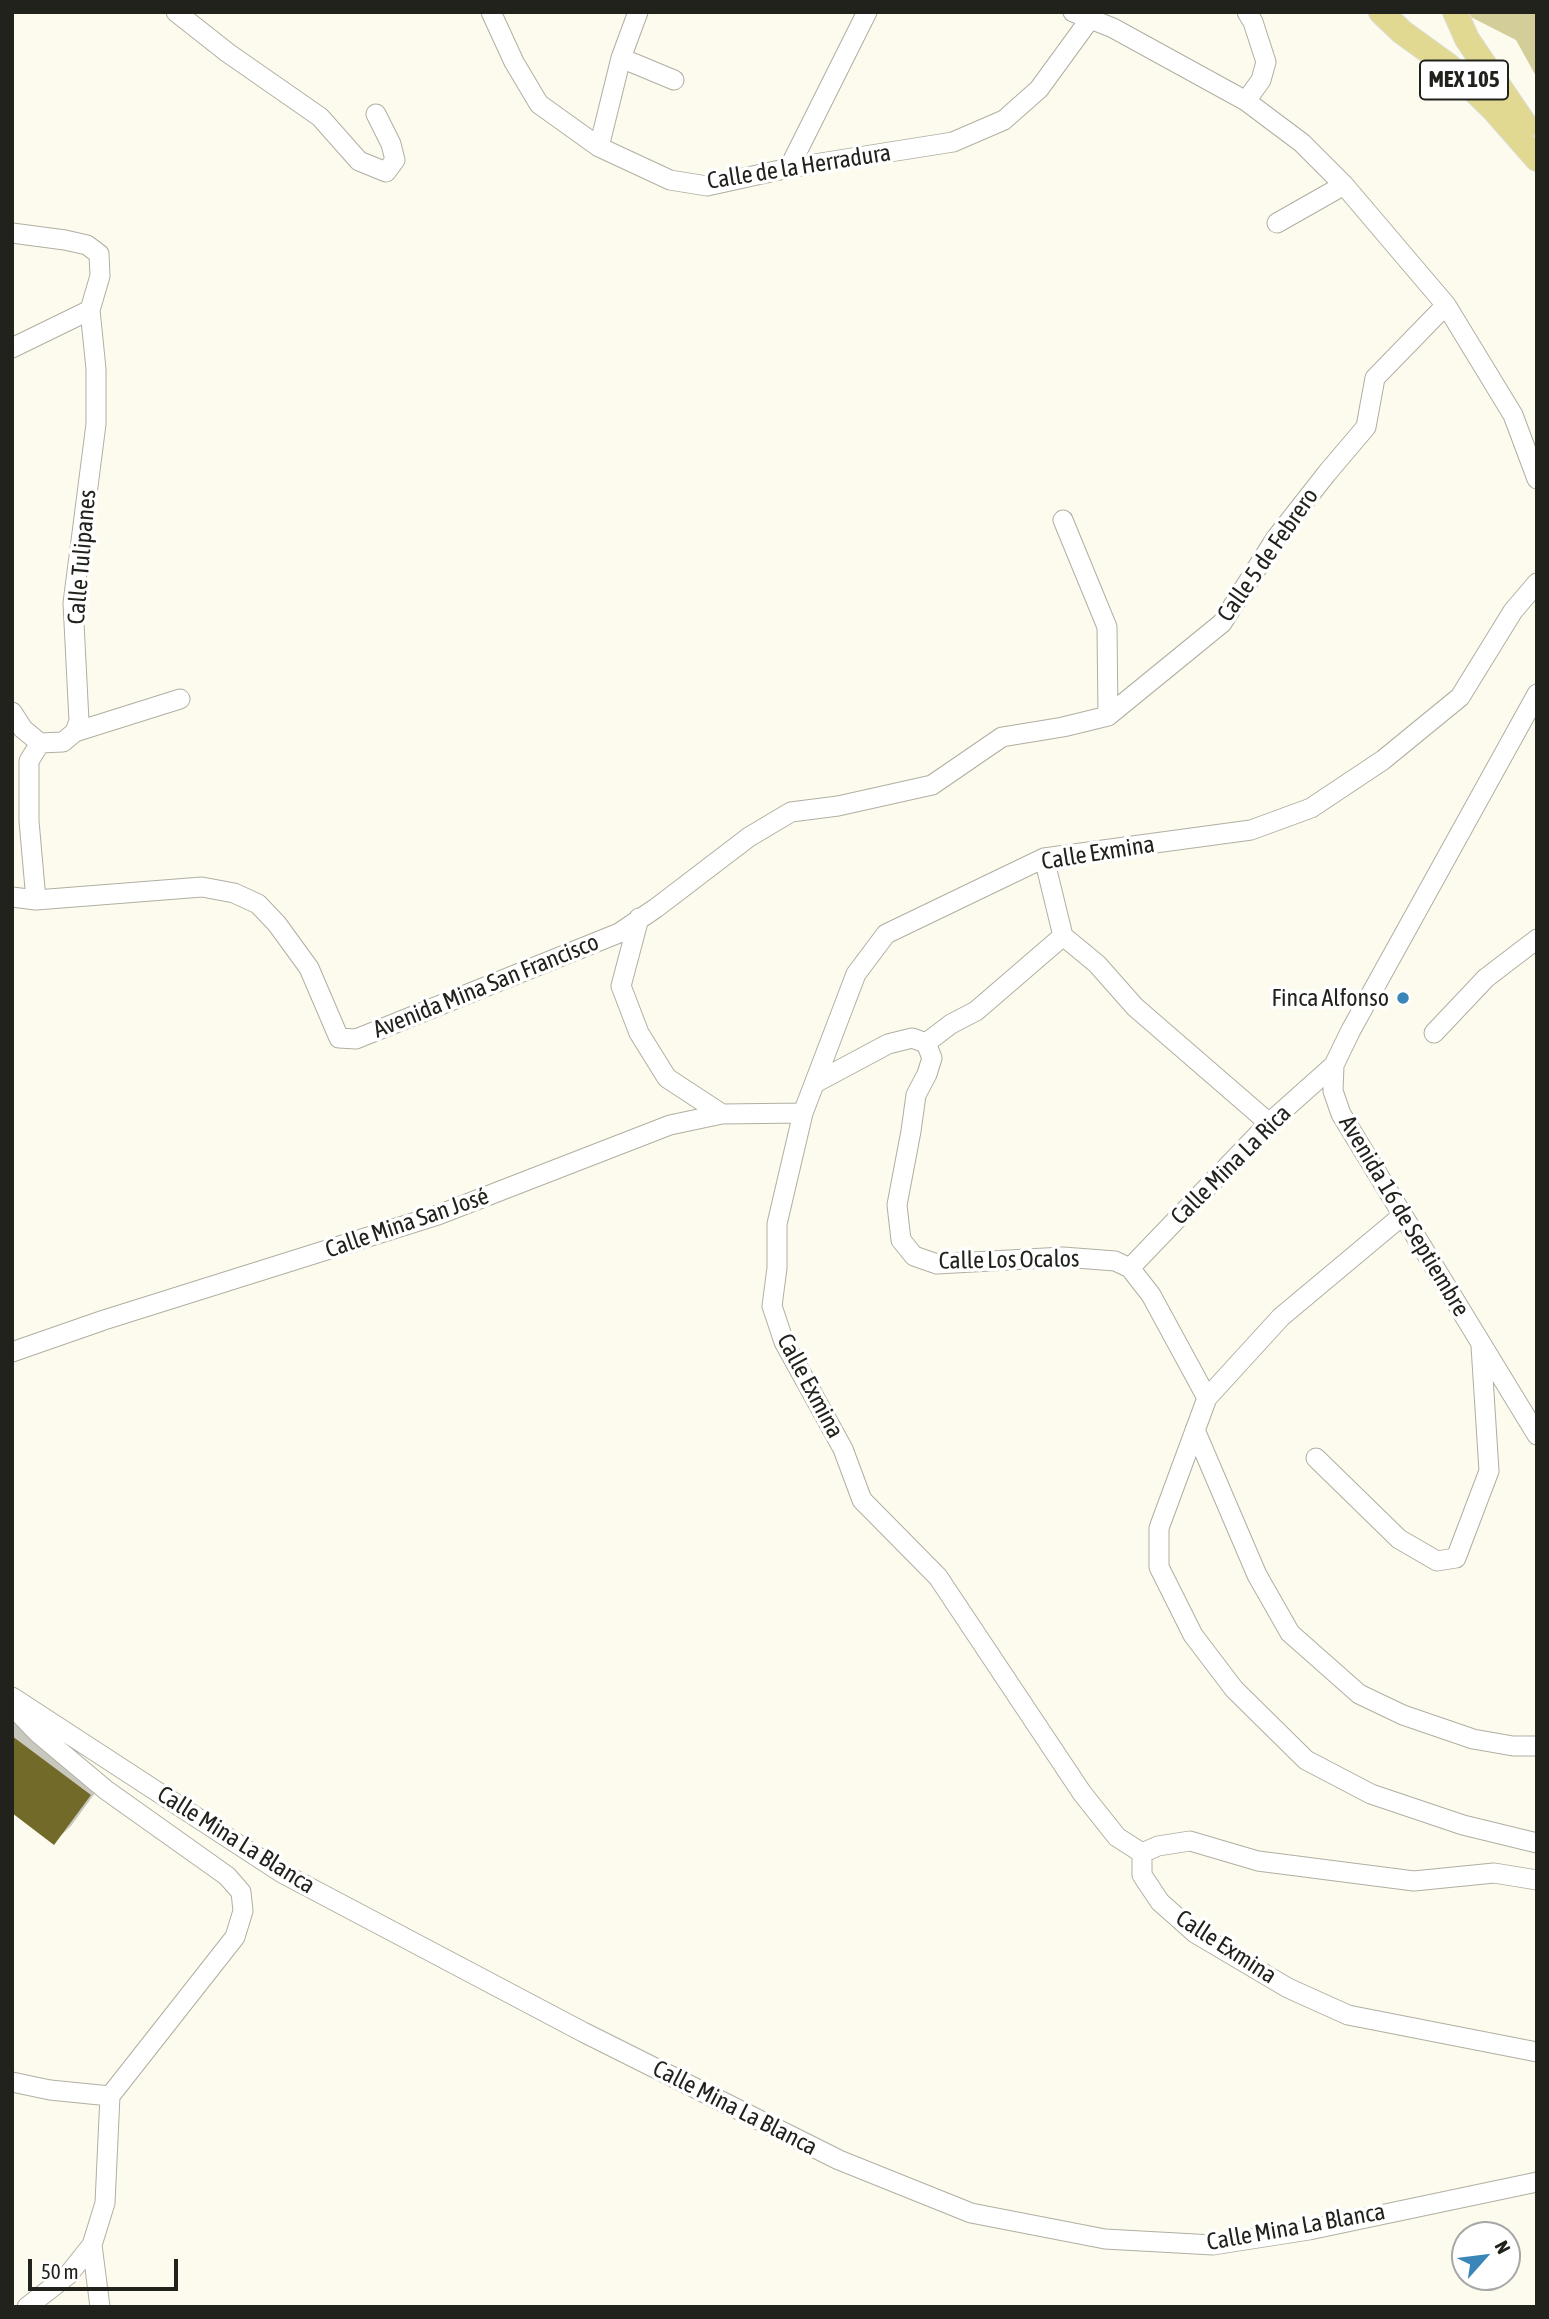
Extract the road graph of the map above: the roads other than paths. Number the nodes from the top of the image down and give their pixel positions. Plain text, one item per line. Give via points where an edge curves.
1 (176, 12) edge
2 (491, 12) edge
3 (638, 12) edge
4 (867, 12) edge
5 (1247, 12) edge
6 (1381, 12) edge
7 (1455, 12) edge
8 (1082, 15) edge
9 (621, 58) junction
10 (674, 80) dead end
11 (1246, 101) junction
12 (376, 114) dead end
13 (1537, 141) edge
14 (599, 147) junction
15 (1537, 159) edge
16 (789, 167) junction
17 (1344, 185) junction
18 (1277, 223) dead end
19 (12, 233) edge
20 (1446, 305) junction
21 (90, 310) junction
22 (12, 348) edge
23 (1537, 479) edge
24 (1063, 520) dead end
25 (1537, 583) edge
26 (1537, 694) edge
27 (180, 699) dead end
28 (12, 712) edge
29 (1108, 716) junction
30 (75, 732) junction
31 (40, 743) junction
32 (791, 812) joint
33 (1044, 858) junction
34 (12, 897) edge
35 (36, 900) junction
36 (639, 918) junction
37 (1063, 936) junction
38 (1537, 939) edge
39 (1434, 1033) dead end
40 (926, 1043) junction
41 (1334, 1065) junction
42 (816, 1083) junction
43 (803, 1113) junction
44 (722, 1114) junction
45 (1269, 1123) junction
46 (1403, 1215) junction
47 (1130, 1268) junction
48 (1480, 1342) junction
49 (12, 1352) edge
50 (1207, 1398) junction
51 (1195, 1430) junction
52 (1537, 1435) edge
53 (1316, 1458) dead end
54 (12, 1697) edge
55 (12, 1706) edge
56 (1537, 1746) edge
57 (1537, 1843) edge
58 (1142, 1853) junction
59 (1537, 1880) edge
60 (1537, 2052) edge
61 (12, 2082) edge
62 (110, 2096) junction
63 (1537, 2182) edge
64 (92, 2245) junction
65 (27, 2307) edge
66 (100, 2307) edge

1 - 12 street via 320,117 359,161 386,172 395,160
2 - 14 street, Calle de la Herradura via 539,104
3 - 9 street
4 - 16 street
5 - 11 street via 1266,62 1261,80
6 - 15 main road, MEX 105 via 1449,66
7 - 13 main road, MEX 105 via 1467,39
8 - 11 street
8 - 16 street, Calle de la Herradura via 1039,89 1004,120 953,142
9 - 10 street
9 - 14 street
11 - 17 street via 1302,143
14 - 16 street, Calle de la Herradura via 670,180 707,186
17 - 18 street
17 - 20 street
19 - 21 street via 65,240 99,254 100,276
20 - 23 street via 1513,415
20 - 29 street, Calle 5 de Febrero via 1375,378 1366,427 1276,538 1222,623
21 - 22 street
21 - 30 street, Calle Tulipanes via 96,424 73,603 79,706
24 - 29 street via 1107,627
25 - 33 street, Calle Exmina via 1513,611 1460,697 1383,760 1311,808 1251,830
26 - 41 street
27 - 30 street
28 - 31 street
29 - 32 street, Calle 5 de Febrero via 1002,737 932,785
30 - 31 street via 63,742
31 - 35 street via 29,761
32 - 36 street, Avenida Mina San Francisco via 749,837
33 - 37 street
33 - 42 street, Calle Exmina via 886,934 856,974
34 - 35 street, Avenida Mina San Francisco
35 - 36 street, Avenida Mina San Francisco via 202,887 234,893 258,904 278,924 309,968 339,1038 356,1038 619,933
36 - 44 street via 621,986 639,1033 667,1078
37 - 40 street via 976,1011
37 - 45 street via 1097,964 1135,1007
38 - 39 street via 1486,978
40 - 42 street via 912,1038 888,1044
40 - 47 street, Calle Los Ocalos via 932,1058 916,1095 897,1205 901,1240 914,1256 937,1264 1063,1257 1115,1261
41 - 45 street, Calle Mina La Rica
41 - 46 street, Avenida 16 de Septiembre via 1334,1091 1341,1114
42 - 43 street, Calle Exmina
43 - 44 street, Calle Mina San José
43 - 58 street, Calle Exmina via 777,1224 772,1306 784,1342 843,1449 862,1500 938,1577 1082,1793 1117,1837
44 - 49 street, Calle Mina San José via 670,1125 438,1215
45 - 47 street, Calle Mina La Rica
46 - 48 street, Avenida 16 de Septiembre
46 - 50 street via 1281,1317
47 - 50 street via 1151,1295
48 - 52 street, Avenida 16 de Septiembre
48 - 53 street via 1489,1471 1456,1558 1437,1561 1399,1539
50 - 51 street
51 - 56 street via 1257,1575 1290,1633 1359,1695 1473,1739
51 - 57 street via 1160,1528 1158,1567 1193,1635 1234,1689 1306,1760 1371,1794 1463,1825
54 - 63 street, Calle Mina La Blanca via 282,1873 839,2160 971,2213 1105,2239 1213,2245 1309,2230
55 - 62 street via 106,1790 227,1876 241,1892 243,1911 235,1937
58 - 59 street via 1190,1841 1258,1861 1414,1881 1494,1873
58 - 60 street, Calle Exmina via 1142,1875 1160,1902 1195,1933 1289,1988 1348,2015
61 - 62 street
62 - 64 street via 105,2203
64 - 65 street via 68,2275
64 - 66 street

